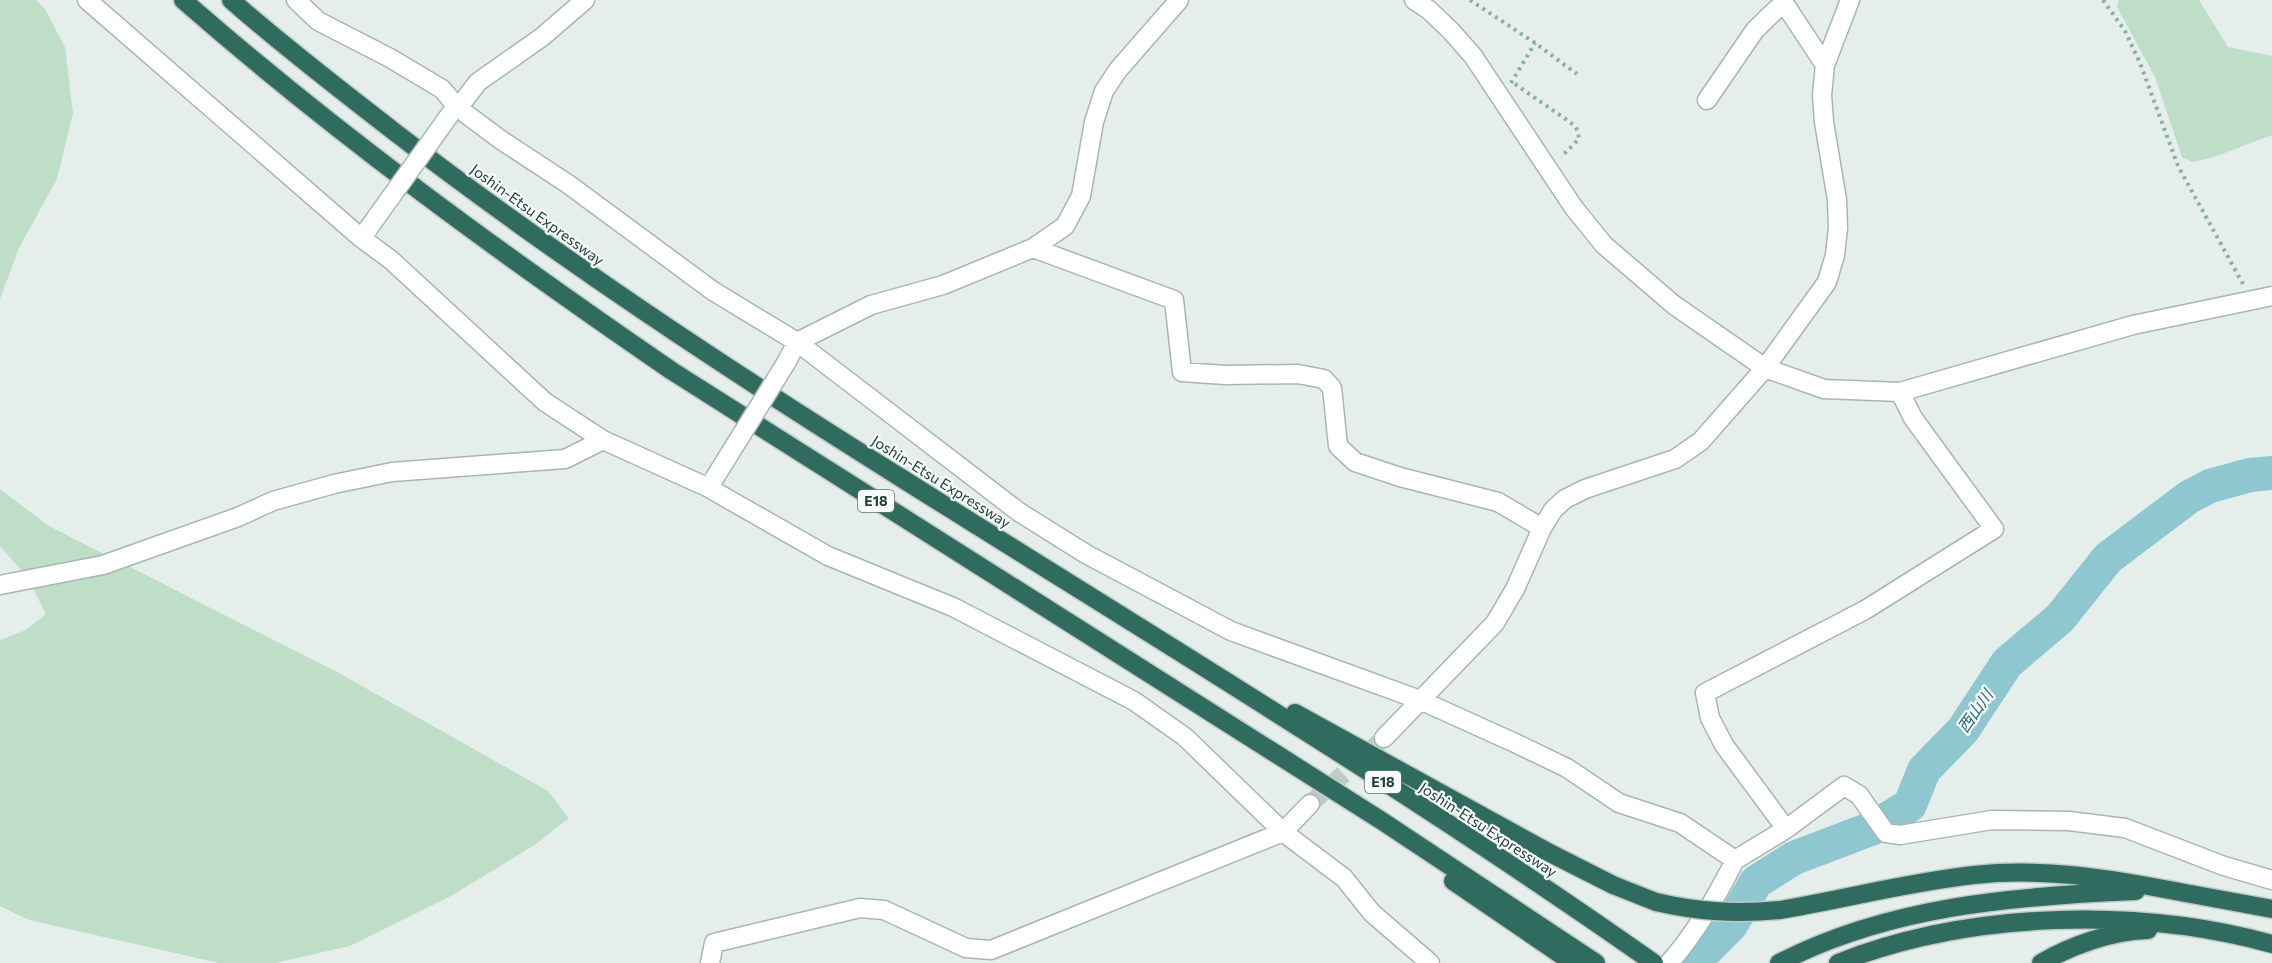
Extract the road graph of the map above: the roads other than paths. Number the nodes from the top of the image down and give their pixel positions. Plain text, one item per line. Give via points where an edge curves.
1 (87, 0) edge
2 (183, 0) edge
3 (231, 0) edge
4 (296, 0) edge
5 (585, 0) edge
6 (1179, 0) edge
7 (1414, 0) edge
8 (1850, 0) edge
9 (1783, 1) edge
10 (1825, 65) junction
11 (1707, 100) dead end
12 (455, 110) junction
13 (364, 233) junction
14 (1033, 248) junction
15 (2272, 296) edge
16 (797, 342) junction
17 (1765, 368) junction
18 (1900, 392) junction
19 (603, 440) junction
20 (711, 483) junction
21 (1542, 528) junction
22 (0, 585) edge
23 (1125, 619) junction
24 (1420, 699) junction
25 (1384, 738) tunnel mouth
26 (1258, 743) junction
27 (1310, 804) tunnel mouth
28 (1786, 829) junction
29 (1283, 832) junction
30 (1736, 860) junction
31 (2272, 880) edge
32 (2166, 890) junction
33 (2272, 909) edge
34 (2219, 931) junction
35 (2272, 944) edge
36 (710, 963) edge
37 (1430, 963) edge
38 (1573, 963) edge
39 (1596, 963) edge
40 (1654, 963) edge
41 (1669, 963) edge
42 (1779, 963) edge
43 (1838, 963) edge
44 (2042, 963) edge

1 - 13 street
2 - 26 highway, E18 via 317,113 583,309 780,441
3 - 23 highway, Joshin-Etsu Expressway / E18 via 332,84 599,282 794,411
4 - 12 street via 318,21 442,89
5 - 12 street via 542,37 478,82
6 - 14 street via 1104,91 1094,122 1081,196 1065,226
7 - 17 street via 1451,31 1473,57 1604,245 1674,305
8 - 10 street
9 - 10 street
9 - 11 street via 1755,30
10 - 17 street via 1824,122 1839,228 1835,255 1827,282
12 - 13 street, bridge
12 - 16 street via 568,184 713,291
13 - 19 street via 545,402
14 - 16 street via 943,285 871,305
14 - 21 street via 1174,300 1182,372 1298,374 1324,379 1332,388 1338,446 1355,462 1498,502
15 - 18 street via 2133,325
16 - 20 street, bridge
16 - 24 street via 1018,512 1086,554 1231,631
17 - 18 street via 1824,389
17 - 21 street via 1701,441 1675,459 1565,499
18 - 28 street via 1913,418 1994,529 1866,609 1705,693 1710,718 1724,745
19 - 20 street
19 - 22 street via 565,459 392,472 334,484 273,501 103,565
20 - 29 street via 828,556 953,607 1134,701 1185,737
21 - 24 street via 1495,623
23 - 32 highway, bridge via 1546,851 1656,902 1718,913 1780,910 1927,882 2019,873 2106,878
23 - 40 highway, Joshin-Etsu Expressway / E18 via 1400,793
24 - 25 street
24 - 30 street via 1567,768 1619,803 1680,823
26 - 38 highway via 1342,807
26 - 39 highway, E18
27 - 29 street
28 - 30 street
28 - 31 street via 1844,786 1858,795 1886,833 1992,820 2070,821 2125,828
29 - 36 street via 991,951 966,948 884,910 860,908 714,943
29 - 37 street via 1344,878 1372,913
30 - 41 street via 1718,894
32 - 33 highway
32 - 42 highway via 1968,904 1834,938
34 - 35 highway
34 - 43 highway via 2122,921 2026,922 1928,937
34 - 44 highway via 2143,930 2113,935

